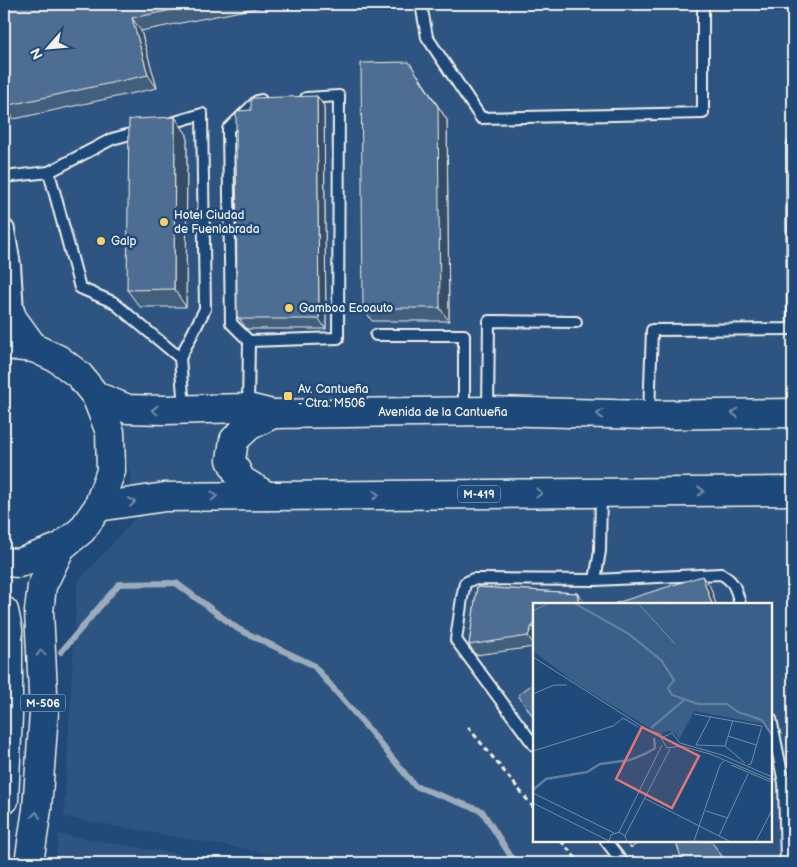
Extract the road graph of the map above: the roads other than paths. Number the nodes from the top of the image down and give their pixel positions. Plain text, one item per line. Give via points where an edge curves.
1 (421, 4) edge
2 (702, 4) edge
3 (293, 99) edge
4 (275, 100) edge
5 (792, 146) edge
6 (49, 172) junction
7 (4, 177) edge
8 (4, 230) edge
9 (793, 287) edge
10 (8, 308) edge
11 (576, 322) dead end
12 (376, 335) dead end
13 (249, 341) junction
14 (4, 345) edge
15 (34, 348) junction
16 (180, 358) junction
17 (96, 396) junction
18 (184, 409) junction
19 (261, 411) junction
20 (476, 411) junction
21 (793, 413) edge
22 (648, 415) junction
23 (793, 490) edge
24 (601, 492) junction
25 (267, 496) junction
26 (98, 507) junction
27 (61, 547) junction
28 (4, 562) edge
29 (595, 580) junction
30 (740, 603) edge
31 (4, 611) edge
32 (772, 724) edge
33 (533, 744) edge
34 (4, 800) edge
35 (607, 842) edge
36 (29, 863) edge
37 (623, 863) edge
38 (786, 863) edge

1 - 2 lane via 427,37 481,118 703,113
3 - 13 lane via 339,96 338,338
4 - 13 lane via 257,100 228,129 231,323
5 - 9 lane
6 - 7 lane
6 - 16 lane via 80,288 113,302
6 - 16 lane via 112,139 202,114 205,309
8 - 10 street via 10,264
9 - 22 lane via 793,329 652,330
10 - 15 main road, M-506
11 - 20 lane via 489,321
12 - 20 lane via 464,335
13 - 19 lane
14 - 15 main road, M-506
15 - 17 main road, M-506 via 58,359 79,375
16 - 18 lane
18 -> 17 main road, Avenida de la Cantueña via 128,409
17 - 26 main road, M-506 via 110,432 110,471
18 - 19 main road, Avenida de la Cantueña
19 - 20 main road, Avenida de la Cantueña
19 - 25 main road via 234,440 232,460 241,480
22 -> 20 main road, Avenida de la Cantueña
21 -> 22 main road, Avenida de la Cantueña
24 -> 23 main road, M-419
25 -> 24 main road, M-419
24 - 29 lane via 600,550
26 -> 25 main road, M-419 via 165,497
26 - 27 main road, M-506 via 82,530
27 - 28 main road, M-506 via 19,563
36 -> 27 main road, M-506 via 37,810 44,713 39,612 42,586
29 - 30 lane via 721,574 735,586
29 - 33 lane via 473,579 465,583 456,640
31 - 34 main road, M-506 via 8,630
32 - 38 lane via 784,783
35 - 37 lane

